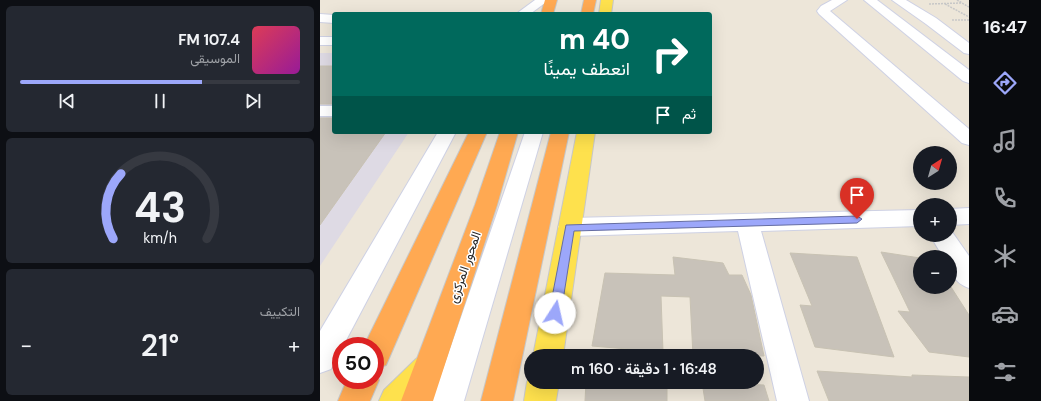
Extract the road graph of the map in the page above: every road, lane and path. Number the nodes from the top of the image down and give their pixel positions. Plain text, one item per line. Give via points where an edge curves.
1 (542, 0) edge
2 (551, 0) edge
3 (590, 0) edge
4 (608, 0) edge
5 (841, 0) edge
6 (870, 0) edge
7 (888, 0) edge
8 (957, 0) edge
9 (902, 3) edge
10 (962, 3) junction
11 (944, 4) junction
12 (969, 7) edge
13 (525, 12) edge
14 (548, 12) edge
15 (587, 12) edge
16 (605, 12) edge
17 (969, 17) edge
18 (320, 18) edge
19 (332, 19) edge
20 (320, 34) edge
21 (332, 34) edge
22 (320, 41) edge
23 (332, 41) edge
24 (969, 50) edge
25 (969, 59) edge
26 (969, 78) edge
27 (320, 111) edge
28 (332, 111) edge
29 (446, 134) edge
30 (477, 134) edge
31 (508, 134) edge
32 (533, 134) edge
33 (560, 134) edge
34 (586, 134) edge
35 (969, 139) edge
36 (969, 216) edge
37 (957, 217) edge
38 (913, 218) edge
39 (748, 222) junction
40 (570, 227) junction
41 (946, 242) edge
42 (969, 277) edge
43 (383, 337) edge
44 (549, 349) edge
45 (320, 359) edge
46 (429, 366) junction
47 (360, 389) edge
48 (542, 389) edge
49 (354, 401) edge
50 (395, 401) edge
51 (417, 401) edge
52 (448, 401) edge
53 (497, 401) edge
54 (540, 401) edge
55 (793, 401) edge

1 - 13 street
2 - 14 highway
3 - 15 highway
4 - 16 main road
5 - 35 street via 823,12
6 - 26 street
7 - 25 street
8 - 10 path
9 - 11 path
9 - 24 street
10 - 11 path
10 - 12 path
11 - 17 path
18 - 19 street
20 - 21 street
22 - 23 street
27 - 28 street
29 - 45 street
30 - 43 highway
31 - 46 highway, المحور المركزى
32 - 52 street
33 - 53 highway
34 - 40 main road
36 - 37 street
38 - 39 street
39 - 40 street
39 - 55 street
40 - 44 main road
41 - 42 street
46 - 50 main road
46 - 51 highway, المحور المركزى
47 - 49 highway
48 - 54 main road

